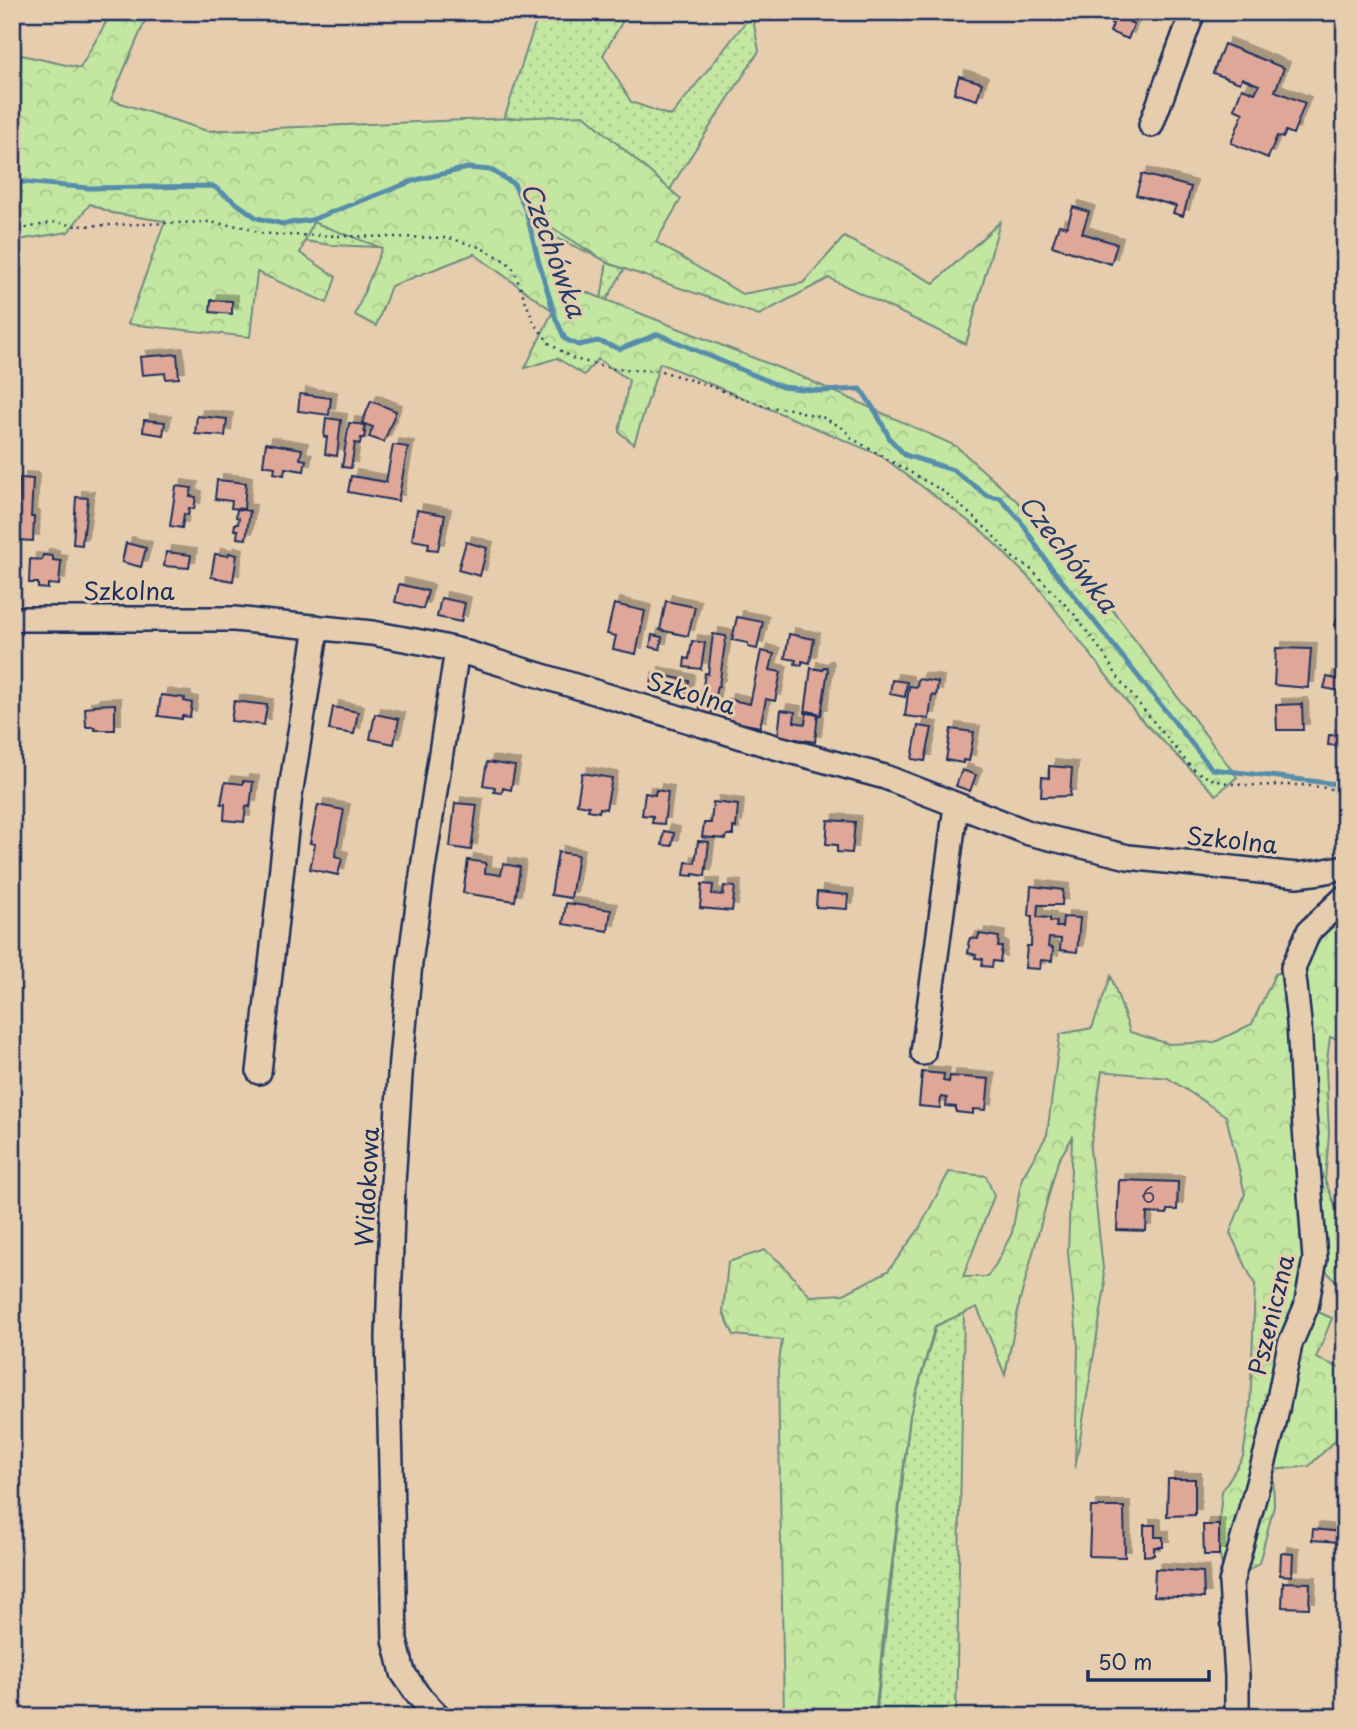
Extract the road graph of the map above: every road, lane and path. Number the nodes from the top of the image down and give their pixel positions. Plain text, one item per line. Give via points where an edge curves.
1 (1194, 12) edge
2 (1151, 125) dead end
3 (12, 231) edge
4 (12, 619) edge
5 (317, 626) junction
6 (457, 650) junction
7 (1345, 791) edge
8 (957, 806) junction
9 (1345, 867) edge
10 (1345, 897) edge
11 (923, 1053) dead end
12 (259, 1072) dead end
13 (439, 1717) edge
14 (1237, 1717) edge

1 - 2 street
3 - 7 path via 55,222 76,226 208,222 272,234 449,238 479,247 512,265 534,323 550,344 575,359 615,369 661,371 767,407 824,418 946,493 1074,614 1121,682 1198,773 1215,781
4 - 5 street, Szkolna via 200,618
5 - 6 street, Szkolna
5 - 12 street via 289,795
6 - 8 street, Szkolna via 886,778
6 - 13 street, Widokowa via 409,977 393,1183 388,1337 395,1640 403,1673
8 - 9 street, Szkolna via 1029,833 1128,856 1297,874
8 - 11 street
10 - 14 street, Pszeniczna via 1309,931 1293,968 1315,1259 1231,1583

